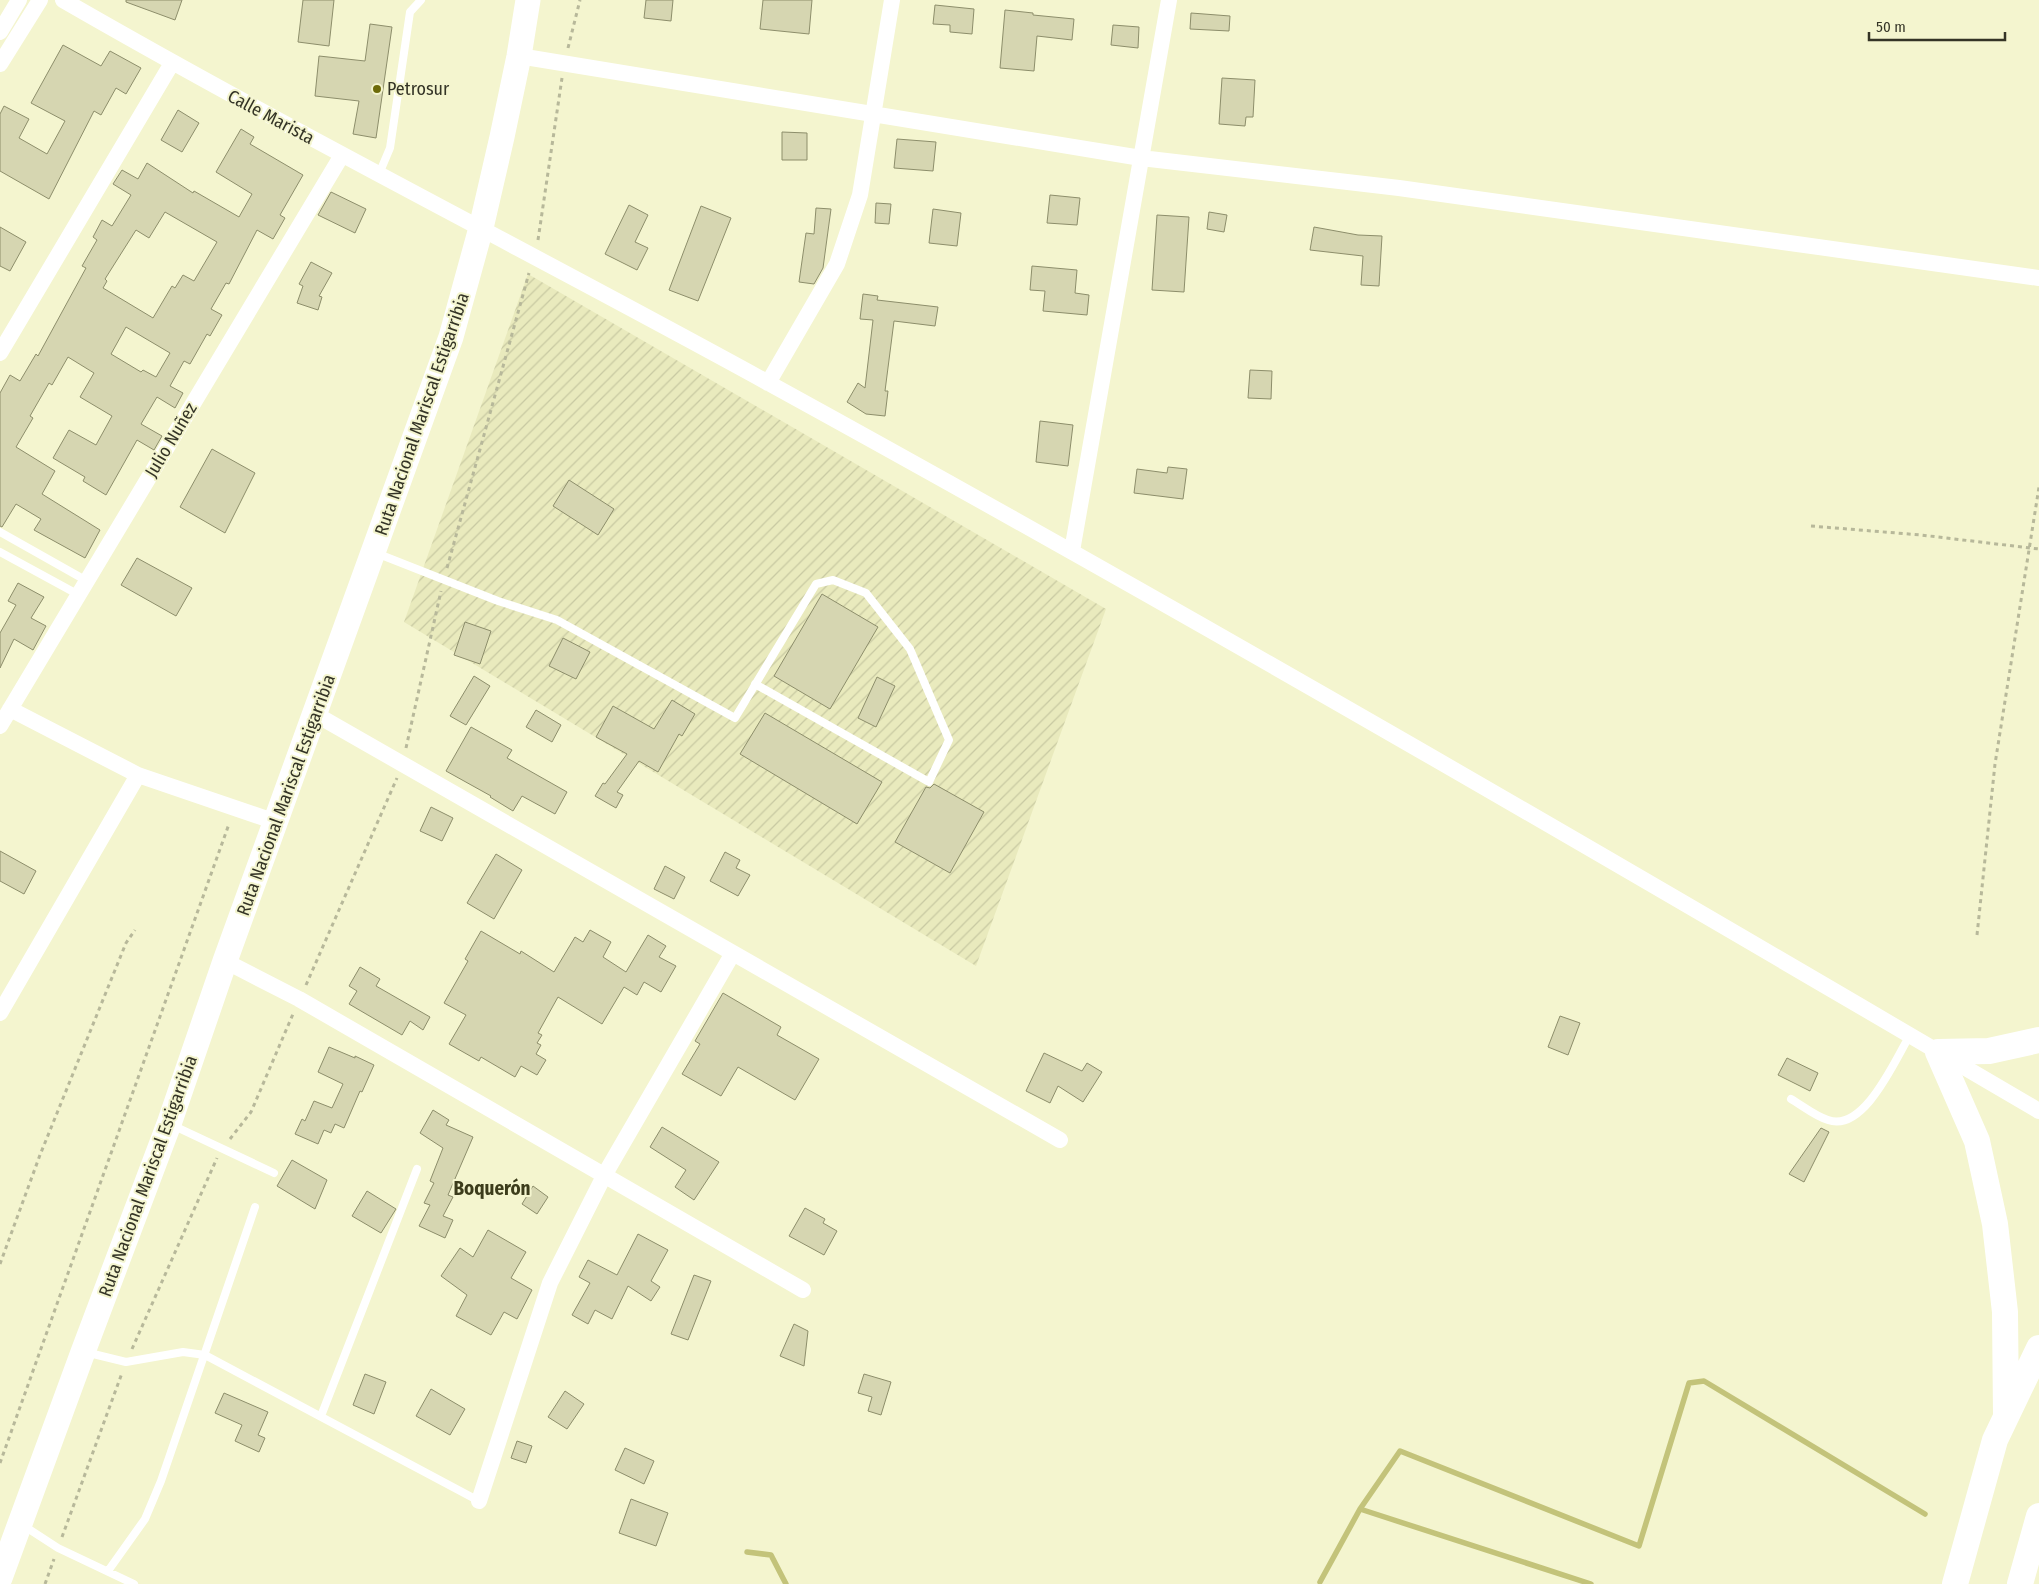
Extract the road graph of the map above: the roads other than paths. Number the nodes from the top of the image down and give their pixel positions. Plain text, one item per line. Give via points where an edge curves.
1 (18, 0) edge
2 (40, 0) edge
3 (63, 0) edge
4 (421, 0) edge
5 (528, 0) edge
6 (892, 0) edge
7 (1169, 0) edge
8 (0, 32) edge
9 (519, 56) junction
10 (172, 63) junction
11 (0, 64) edge
12 (874, 115) junction
13 (342, 155) junction
14 (1141, 158) junction
15 (380, 174) junction
16 (481, 228) junction
17 (2039, 278) edge
18 (0, 353) edge
19 (768, 383) junction
20 (0, 532) edge
21 (1072, 551) junction
22 (0, 552) edge
23 (374, 552) junction
24 (83, 588) junction
25 (755, 684) junction
26 (10, 709) junction
27 (315, 714) junction
28 (0, 726) edge
29 (138, 774) junction
30 (276, 822) junction
31 (733, 953) junction
32 (225, 961) junction
33 (0, 1013) edge
34 (1910, 1035) junction
35 (2039, 1040) edge
36 (1938, 1052) junction
37 (1791, 1099) dead end
38 (2039, 1111) edge
39 (169, 1124) junction
40 (1060, 1140) dead end
41 (417, 1169) dead end
42 (274, 1173) dead end
43 (605, 1174) junction
44 (255, 1207) dead end
45 (803, 1290) dead end
46 (2039, 1348) edge
47 (83, 1352) junction
48 (205, 1355) junction
49 (321, 1416) junction
50 (2006, 1416) junction
51 (479, 1501) joint
52 (2039, 1516) edge
53 (20, 1524) junction
54 (108, 1571) junction
55 (0, 1578) edge
56 (134, 1584) edge
57 (1955, 1584) edge
58 (2020, 1584) edge

1 - 8 street
2 - 11 street
3 - 10 street, Calle Marista
4 - 15 lane via 410,12 390,148
5 - 9 main road, Ruta Nacional Mariscal Estigarribia
6 - 12 street
7 - 14 street
9 - 12 street
9 - 16 main road, Ruta Nacional Mariscal Estigarribia
10 - 13 street, Calle Marista
10 - 18 street
12 - 14 street
12 - 19 street via 860,195 837,264
13 - 15 street, Calle Marista
13 - 24 street, Julio Nuñez
14 - 17 street via 1400,188
14 - 21 street
15 - 16 street, Calle Marista
16 - 19 street, Calle Marista
16 - 23 main road, Ruta Nacional Mariscal Estigarribia via 451,337
19 - 21 street, Calle Marista
20 - 24 lane
21 - 34 street, Calle Marista
22 - 24 lane
23 - 25 lane via 498,601 557,620 734,718
23 - 27 main road, Ruta Nacional Mariscal Estigarribia
24 - 26 street, Julio Nuñez
25 - 25 lane via 929,782 949,740 910,649 866,593 833,580 816,584
26 - 28 street, Julio Nuñez
26 - 29 street
27 - 30 main road, Ruta Nacional Mariscal Estigarribia
27 - 31 street
29 - 30 street
29 - 33 street
30 - 32 main road, Ruta Nacional Mariscal Estigarribia
31 - 40 street
31 - 43 street
32 - 39 main road, Ruta Nacional Mariscal Estigarribia
32 - 43 street via 299,999
34 - 36 street, Calle Marista
34 - 37 lane via 1870,1103 1853,1118 1842,1122 1828,1120
35 - 36 highway via 1989,1051
36 - 38 street, Calle Marista
36 - 50 highway via 1977,1141 1995,1224 2005,1312
39 - 42 lane
39 - 47 main road, Ruta Nacional Mariscal Estigarribia
41 - 49 lane
43 - 45 street
43 - 51 street via 550,1283
44 - 48 lane
46 - 50 highway
47 - 48 lane via 126,1362 183,1352
47 - 53 main road, Ruta Nacional Mariscal Estigarribia
48 - 49 lane
48 - 54 lane via 145,1519
49 - 51 lane
50 - 57 highway via 1995,1440
52 - 58 highway
53 - 54 lane via 58,1548
53 - 55 main road, Ruta Nacional Mariscal Estigarribia
54 - 56 lane

